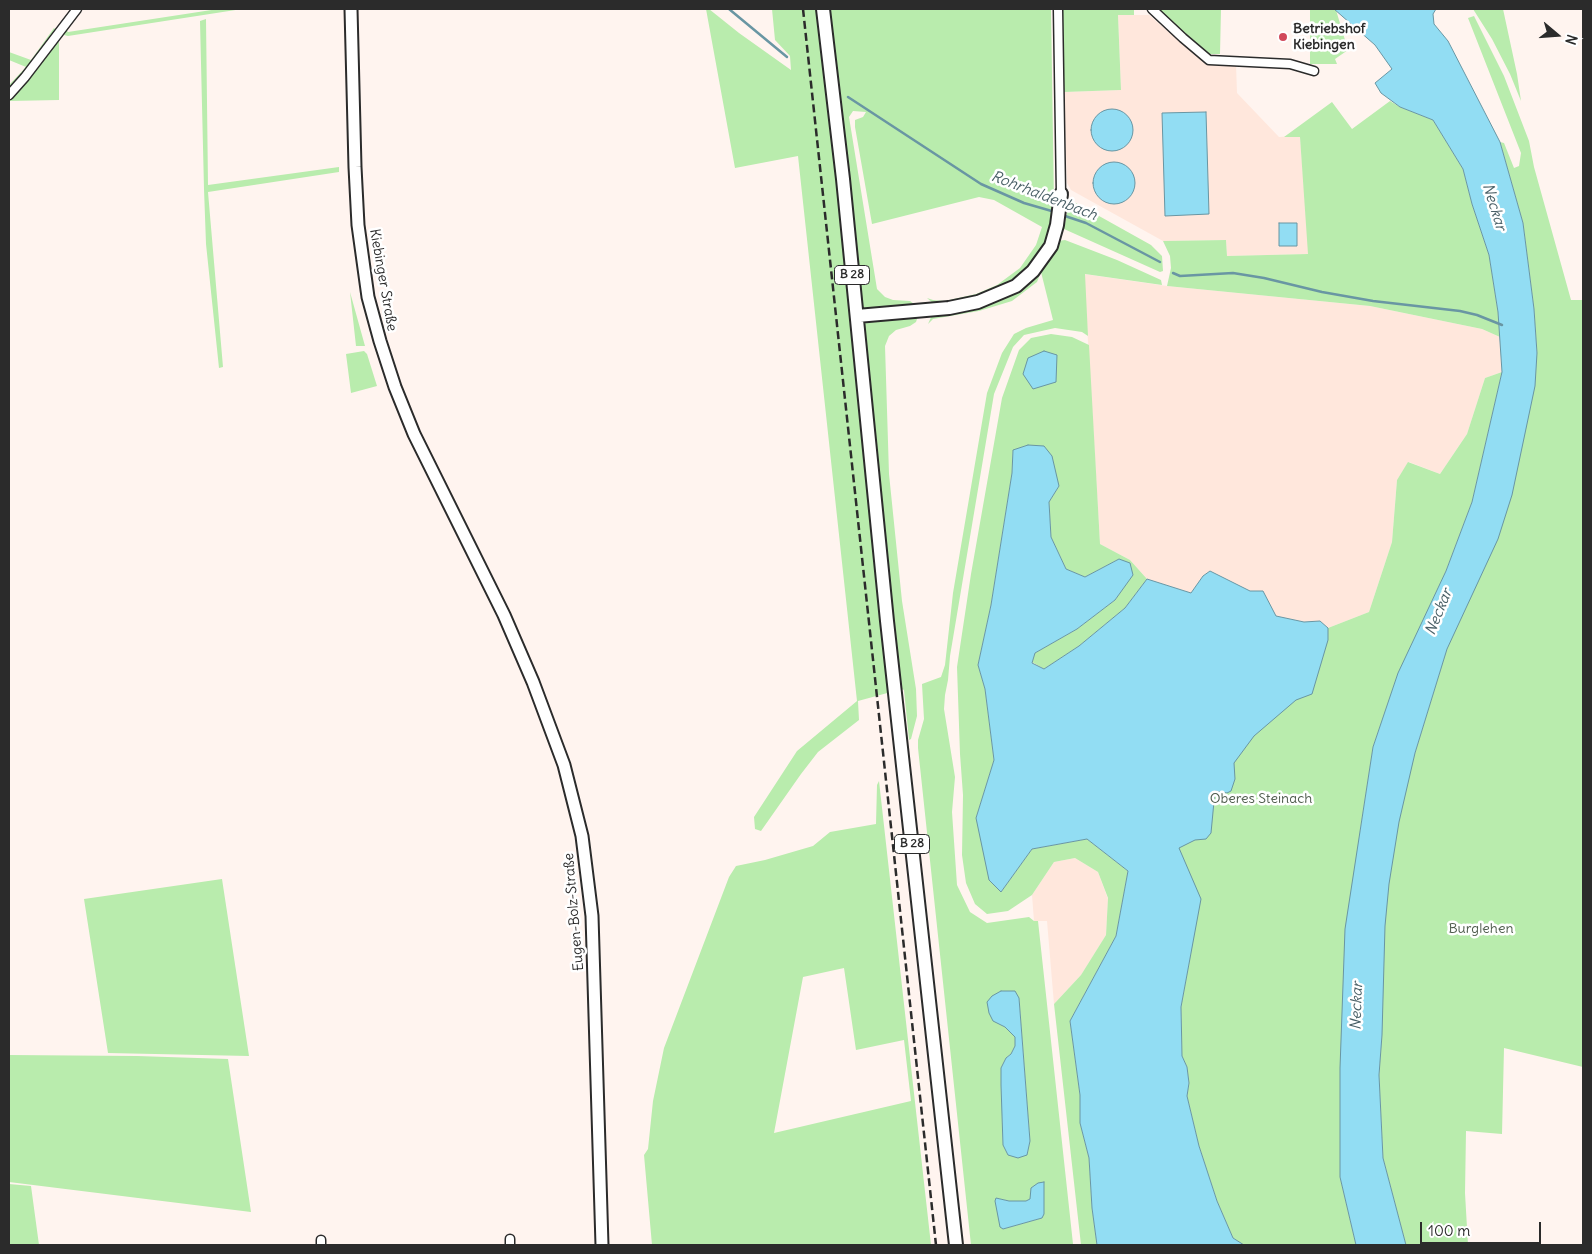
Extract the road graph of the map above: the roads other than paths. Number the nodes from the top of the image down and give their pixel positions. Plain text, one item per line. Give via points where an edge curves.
1 (77, 9) edge
2 (351, 9) edge
3 (823, 9) edge
4 (1058, 9) edge
5 (1152, 9) edge
6 (1314, 71) dead end
7 (9, 95) edge
8 (1061, 199) joint
9 (856, 316) junction
10 (466, 538) joint
11 (602, 1245) edge
12 (956, 1245) edge

1 - 7 street
2 - 10 street, Kiebinger Straße via 356,196 368,296 400,401
3 - 9 main road, B 28
4 - 8 street
5 - 6 street via 1209,60 1290,64
8 - 9 main road via 1051,246 1033,271 1016,286 978,302 949,308
9 - 12 main road, B 28
10 - 11 street, Eugen-Bolz-Straße via 517,643 545,711 569,781 582,836 592,916

